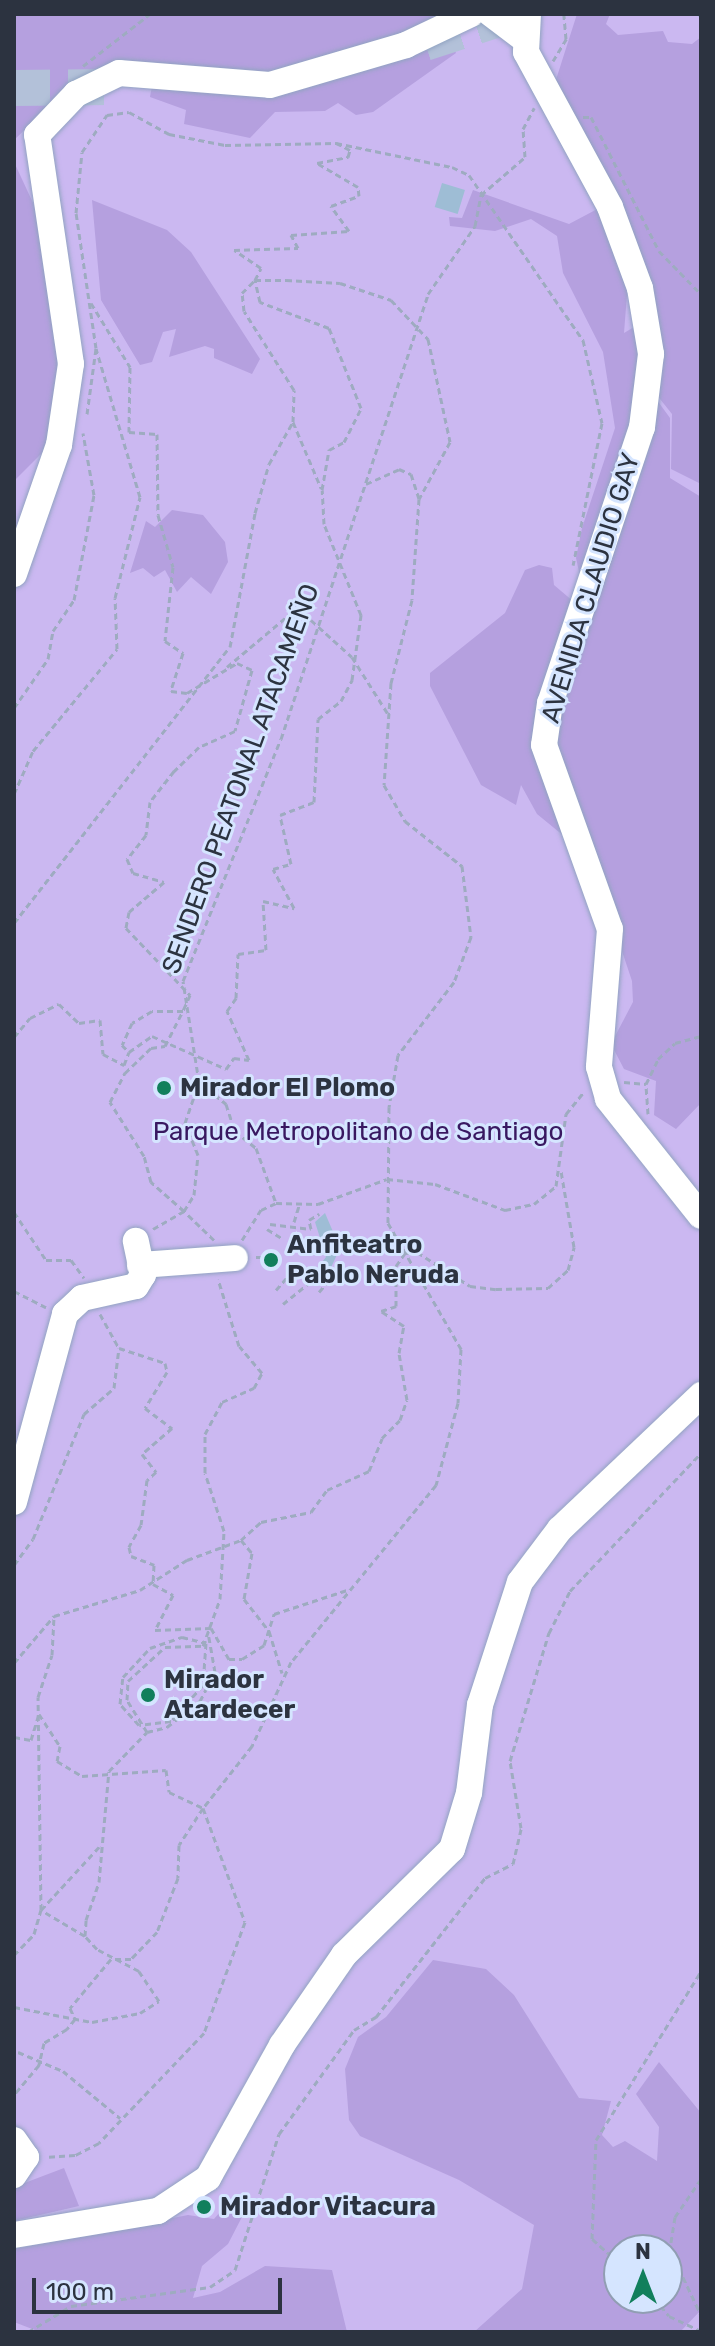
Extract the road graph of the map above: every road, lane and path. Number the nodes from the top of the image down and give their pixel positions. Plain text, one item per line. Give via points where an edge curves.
1 (471, 14) edge
2 (491, 14) edge
3 (526, 26) edge
4 (560, 119) junction
5 (336, 143) junction
6 (481, 195) junction
7 (255, 280) junction
8 (701, 294) edge
9 (89, 301) junction
10 (417, 323) junction
11 (96, 348) junction
12 (293, 422) junction
13 (366, 484) junction
14 (322, 490) junction
15 (419, 499) junction
16 (342, 559) junction
17 (14, 574) edge
18 (582, 608) junction
19 (318, 626) junction
20 (352, 657) junction
21 (216, 678) junction
22 (210, 680) junction
23 (14, 708) edge
24 (389, 718) junction
25 (14, 794) edge
26 (14, 923) edge
27 (182, 987) junction
28 (183, 1011) junction
29 (701, 1036) edge
30 (14, 1037) edge
31 (168, 1038) junction
32 (192, 1048) junction
33 (129, 1052) junction
34 (603, 1081) junction
35 (199, 1082) junction
36 (646, 1084) dead end
37 (561, 1171) junction
38 (387, 1179) junction
39 (276, 1203) junction
40 (299, 1205) junction
41 (184, 1211) junction
42 (14, 1212) edge
43 (319, 1214) dead end
44 (701, 1216) edge
45 (294, 1222) junction
46 (270, 1224) dead end
47 (267, 1229) dead end
48 (283, 1239) dead end
49 (138, 1253) junction
50 (405, 1253) junction
51 (279, 1257) dead end
52 (234, 1259) junction
53 (337, 1271) dead end
54 (289, 1275) dead end
55 (311, 1281) dead end
56 (276, 1290) dead end
57 (14, 1291) edge
58 (319, 1292) dead end
59 (91, 1297) junction
60 (283, 1304) dead end
61 (65, 1314) junction
62 (119, 1348) junction
63 (701, 1395) edge
64 (701, 1453) edge
65 (14, 1502) edge
66 (241, 1540) junction
67 (223, 1547) junction
68 (14, 1565) edge
69 (151, 1580) junction
70 (347, 1590) junction
71 (54, 1616) junction
72 (211, 1628) junction
73 (269, 1631) junction
74 (208, 1634) junction
75 (206, 1643) junction
76 (14, 1663) edge
77 (282, 1678) junction
78 (39, 1714) junction
79 (145, 1726) junction
80 (147, 1732) junction
81 (14, 1737) edge
82 (109, 1771) junction
83 (203, 1808) junction
84 (99, 1847) junction
85 (41, 1910) junction
86 (85, 1936) junction
87 (14, 1955) edge
88 (111, 1959) junction
89 (701, 1971) edge
90 (14, 2007) edge
91 (75, 2019) junction
92 (14, 2040) edge
93 (16, 2053) edge
94 (39, 2065) junction
95 (14, 2095) edge
96 (120, 2118) junction
97 (18, 2157) edge
98 (701, 2179) edge
99 (14, 2235) edge
100 (603, 2249) edge
101 (667, 2314) edge
102 (701, 2317) edge
103 (701, 2331) edge
104 (28, 2332) edge

1 - 17 street via 406,45 270,85 119,73 76,94 37,135 71,364 59,445
2 - 3 street, AVENIDA CLAUDIO GAY
3 - 4 street, AVENIDA CLAUDIO GAY
4 - 8 path via 591,117 659,251
4 - 18 street, AVENIDA CLAUDIO GAY via 610,207 640,288 651,354 642,427
5 - 6 path via 452,167 469,175
5 - 7 path via 350,150 348,157 317,163 358,187 359,196 331,206 349,231 291,235 298,248 238,247 238,258 261,268
5 - 9 path via 239,147 169,134 129,112 107,115 82,152 76,213
6 - 10 path, SENDERO PEATONAL ATACAMEÑO via 475,226 446,263
6 - 18 path via 570,314 592,372 602,423 571,556
7 - 10 path via 340,283 391,300
7 - 12 path via 242,293 244,311 294,390
7 - 14 path via 264,305 329,328 361,402 344,442 329,450
9 - 11 path
9 - 22 path via 130,367 129,432 153,428 157,434 158,515 173,567 165,641 184,659 171,691 187,693
10 - 13 path, SENDERO PEATONAL ATACAMEÑO
10 - 15 path via 428,339 450,442
11 - 23 path via 83,432 94,495 84,558 48,659
11 - 25 path via 140,497 115,598 117,649 33,751
12 - 14 path
12 - 22 path via 269,464 230,647
13 - 15 path via 399,469 411,474
13 - 16 path, SENDERO PEATONAL ATACAMEÑO
14 - 16 path via 324,524
15 - 24 path via 412,600
16 - 19 path, SENDERO PEATONAL ATACAMEÑO
16 - 20 path via 361,615
18 - 34 street, AVENIDA CLAUDIO GAY via 544,745 610,929
19 - 20 path
19 - 21 path via 291,613
19 - 27 path, SENDERO PEATONAL ATACAMEÑO via 232,872
20 - 24 path
20 - 32 path via 348,692 318,719 314,802 280,815 291,864 273,869 294,908 263,901 266,950 238,954 236,998 227,1011 249,1060 234,1058 226,1069
21 - 22 path
21 - 27 path via 237,663 251,666 241,721 174,771 150,802 146,835 125,866 164,882 124,919 131,937
22 - 26 path
24 - 38 path via 387,802 462,866 471,937 454,982 398,1055
27 - 28 path, SENDERO PEATONAL ATACAMEÑO
27 - 28 path via 190,995
28 - 31 path
28 - 32 path, SENDERO PEATONAL ATACAMEÑO
28 - 33 path via 141,1016 122,1045
29 - 36 path via 675,1043
30 - 33 path via 39,1012 65,1005 79,1023 100,1020 103,1054 124,1065
31 - 32 path
31 - 33 path via 152,1036
31 - 41 path via 121,1078 110,1102 144,1156 151,1182
32 - 35 path, SENDERO PEATONAL ATACAMEÑO
34 - 37 path via 577,1096 566,1114
34 - 44 street via 626,1124
35 - 39 path via 226,1104 235,1131 256,1148
35 - 41 path via 185,1123 198,1155 194,1195
37 - 38 path via 534,1204 505,1210 435,1184
37 - 50 path via 574,1247 568,1270 548,1288 470,1286 417,1252
38 - 40 path
38 - 50 path via 388,1223
39 - 40 path
39 - 52 path via 261,1210
40 - 45 path
41 - 49 path
41 - 52 path
42 - 59 path via 46,1260 71,1260 82,1271
43 - 45 path via 309,1220 311,1229
45 - 46 path
47 - 48 path
49 - 52 street
49 - 59 street via 136,1286
50 - 66 path via 396,1266 396,1306 381,1311 404,1326 399,1353 407,1400 400,1420 382,1438 369,1471 327,1490 311,1512 261,1522
50 - 70 path via 461,1349 458,1403 436,1485
51 - 52 path
52 - 67 path via 239,1346 262,1373 254,1388 222,1402 205,1434 205,1473
53 - 58 path
54 - 56 path
55 - 60 path
57 - 61 path
59 - 61 street
59 - 62 path
61 - 65 street
62 - 68 path via 114,1388 84,1414 33,1539
62 - 69 path via 165,1363 167,1372 145,1408 172,1428 142,1454 156,1472 147,1480 141,1525 129,1547 131,1556 154,1565
63 - 99 street via 560,1529 520,1582 480,1705 452,1849 344,1955 282,2045 208,2178 158,2211
64 - 104 path via 570,1591 549,1633 510,1761 521,1828 513,1864 485,1878 376,2017 346,2041 279,2134 235,2270 210,2287 71,2306
66 - 67 path
66 - 73 path via 252,1553 244,1599
67 - 69 path
67 - 72 path
69 - 71 path
69 - 72 path via 174,1603 155,1630
70 - 73 path via 274,1614
70 - 77 path
71 - 76 path
71 - 78 path
72 - 73 path via 229,1659 255,1653
72 - 74 path
73 - 77 path via 283,1657
74 - 75 path
74 - 80 path via 216,1661 207,1690 187,1715
75 - 79 path via 206,1675 197,1696 171,1721
75 - 79 path via 165,1647 135,1670 127,1700
75 - 79 path via 168,1639 123,1677 120,1704
77 - 83 path via 252,1746
78 - 81 path via 31,1740
78 - 82 path via 60,1746 57,1761 82,1776
78 - 85 path
79 - 80 path
80 - 82 path
82 - 83 path via 166,1770 169,1792
82 - 84 path
83 - 88 path via 179,1845 178,1878 157,1932 131,1959
83 - 96 path via 245,1922 194,2050
84 - 85 path
84 - 86 path via 99,1882
85 - 86 path
85 - 87 path via 34,1934
86 - 88 path
88 - 91 path via 70,2008
88 - 91 path via 139,1971 159,2001 116,2020
89 - 100 path via 596,2140 592,2239
90 - 91 path
91 - 94 path via 44,2043
92 - 93 path
93 - 94 path
94 - 95 path
94 - 96 path via 63,2071
96 - 97 path via 112,2133 75,2155
98 - 102 path via 675,2217 670,2250
101 - 103 path

